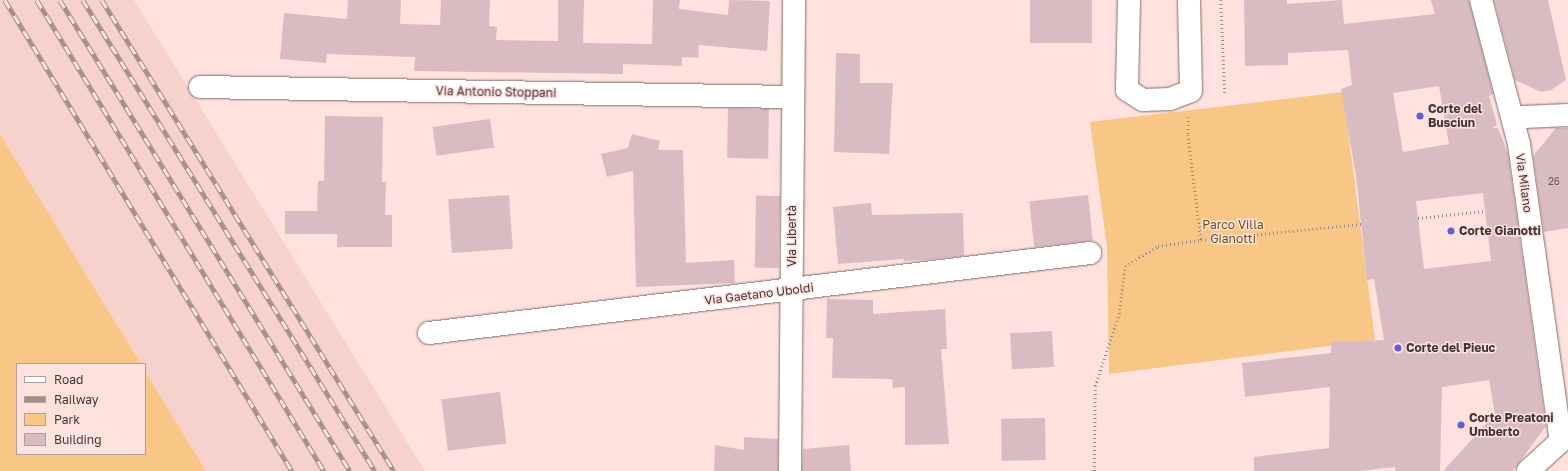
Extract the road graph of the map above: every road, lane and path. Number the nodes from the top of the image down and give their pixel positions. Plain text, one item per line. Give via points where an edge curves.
1 (794, 0) edge
2 (1129, 0) edge
3 (1189, 0) edge
4 (1221, 0) edge
5 (1481, 0) edge
6 (200, 87) dead end
7 (1192, 91) junction
8 (1225, 94) dead end
9 (792, 97) junction
10 (1568, 115) edge
11 (1514, 121) junction
12 (1485, 211) dead end
13 (1418, 218) dead end
14 (1361, 224) dead end
15 (1201, 240) junction
16 (1090, 254) dead end
17 (792, 290) junction
18 (429, 333) dead end
19 (1559, 356) edge
20 (1565, 442) edge
21 (790, 471) edge
22 (1094, 471) edge
23 (1528, 471) edge

1 - 9 street, Via Libertà
2 - 7 street via 1127,90 1143,100 1170,99
3 - 7 street
4 - 8 path
5 - 11 street, Via Milano
6 - 9 street, Via Antonio Stoppani
7 - 15 path via 1188,135
9 - 17 street, Via Libertà
10 - 11 street via 1535,116
11 - 19 street, Via Milano
12 - 13 path
14 - 15 path
15 - 22 path via 1158,246 1125,266 1119,314 1095,386
16 - 17 street, Via Gaetano Uboldi
17 - 18 street, Via Gaetano Uboldi
17 - 21 street, Via Libertà
19 - 20 street, Via Milano
20 - 23 street

